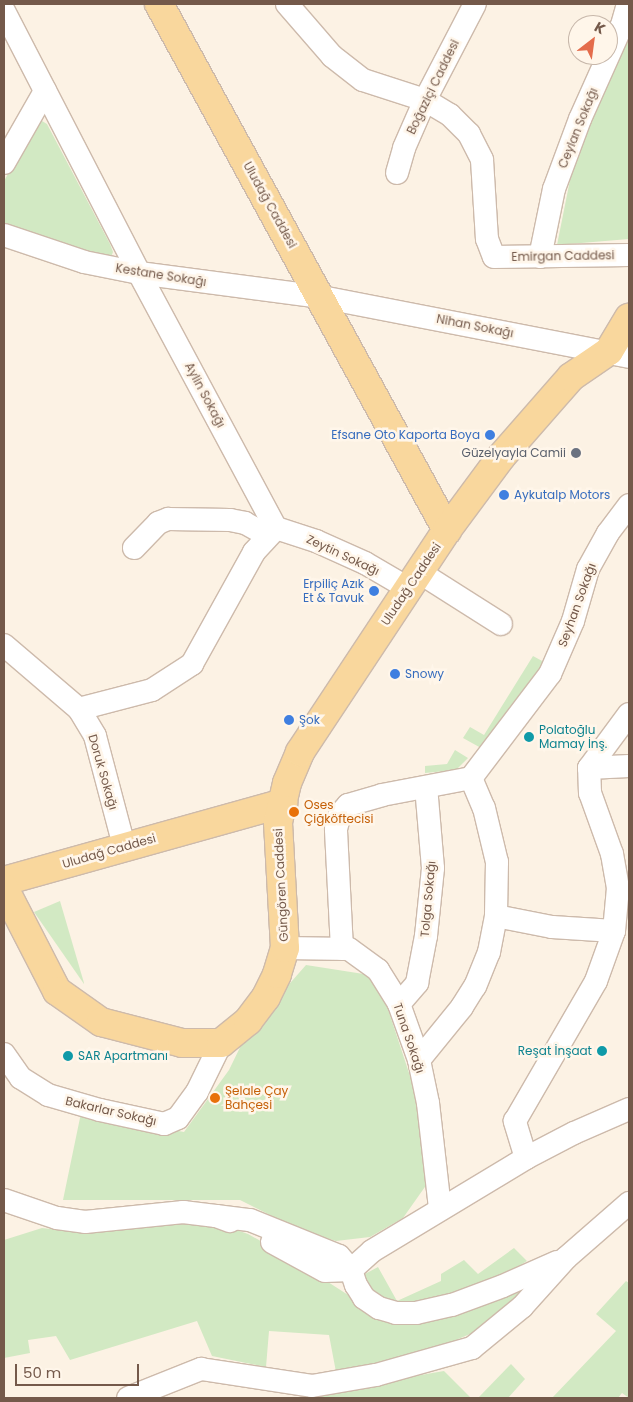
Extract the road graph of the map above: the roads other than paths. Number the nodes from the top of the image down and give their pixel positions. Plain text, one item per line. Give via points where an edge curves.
1 (159, 4) edge
2 (287, 4) edge
3 (476, 4) edge
4 (628, 4) edge
5 (4, 11) edge
6 (46, 91) junction
7 (425, 100) junction
8 (4, 164) edge
9 (397, 172) dead end
10 (4, 235) edge
11 (629, 255) edge
12 (540, 257) junction
13 (139, 273) junction
14 (321, 297) junction
15 (629, 318) edge
16 (619, 354) edge
17 (629, 505) edge
18 (447, 530) junction
19 (272, 532) junction
20 (134, 548) dead end
21 (414, 580) junction
22 (500, 624) dead end
23 (4, 645) edge
24 (78, 709) junction
25 (629, 714) edge
26 (629, 766) edge
27 (589, 768) junction
28 (471, 778) junction
29 (426, 787) junction
30 (283, 803) junction
31 (124, 846) junction
32 (4, 881) edge
33 (4, 888) edge
34 (496, 916) junction
35 (614, 931) junction
36 (285, 948) junction
37 (342, 949) junction
38 (399, 1004) junction
39 (222, 1043) junction
40 (4, 1054) edge
41 (419, 1060) junction
42 (629, 1109) edge
43 (526, 1158) junction
44 (4, 1200) edge
45 (629, 1203) edge
46 (440, 1209) junction
47 (566, 1258) junction
48 (351, 1270) junction
49 (135, 1397) edge

1 - 14 main road, Uludağ Caddesi
2 - 7 street, Emirgan Caddesi via 332,56 363,80
3 - 7 street, Boğaziçi Caddesi
4 - 12 street, Ceylan Sokağı via 554,189
5 - 6 street, Aylin Sokağı
6 - 8 street
6 - 13 street, Aylin Sokağı
7 - 9 street, Boğaziçi Caddesi
7 - 12 street, Emirgan Caddesi via 450,115 469,134 482,160 487,239 494,257
10 - 13 street, Kestane Sokağı via 84,262
11 - 12 street, Emirgan Caddesi
13 - 14 street, Kestane Sokağı
13 - 19 street, Aylin Sokağı
14 - 16 street, Nihan Sokağı
14 - 18 main road, Uludağ Caddesi
15 - 16 main road
16 - 18 main road via 571,377 501,457
17 - 28 street, Seyhan Sokağı via 608,532 588,569 573,621 550,674
18 - 21 main road, Uludağ Caddesi
19 - 20 street, Zeytin Sokağı via 230,520 168,519 158,524
19 - 21 street, Zeytin Sokağı via 316,541
19 - 24 street via 254,552 192,664 152,690
21 - 22 street, Zeytin Sokağı
21 - 30 main road, Uludağ Caddesi via 300,752
23 - 24 street, Doruk Sokağı
24 - 31 street, Doruk Sokağı via 95,736
25 - 27 street
26 - 27 street
27 - 35 street via 590,793 612,854 618,888
28 - 29 street
28 - 34 street via 484,808 498,862
29 - 37 street via 348,805 340,814 336,829
29 - 38 street, Tolga Sokağı via 433,868 426,936 417,983
30 - 31 main road, Uludağ Caddesi
30 - 36 main road, Güngören Caddesi via 278,822
31 - 32 main road, Uludağ Caddesi
33 - 39 main road via 57,991 101,1022 182,1044
34 - 35 street via 552,927
34 - 41 street via 489,952 475,986
35 - 43 street via 596,981 515,1121
36 - 37 street, Tuna Sokağı
36 - 39 main road, Güngören Caddesi via 266,997 248,1021
37 - 38 street, Tuna Sokağı via 349,949 378,970
38 - 41 street, Tuna Sokağı
39 - 40 street, Bakarlar Sokağı via 197,1092 178,1118 164,1124 48,1095 21,1078
41 - 46 street, Tuna Sokağı via 432,1134
42 - 43 street
43 - 46 street
44 - 48 street via 57,1218 85,1222 183,1212 250,1220 339,1256
45 - 47 street
46 - 48 street via 372,1251
47 - 48 street via 452,1305 416,1313 396,1313 379,1308 364,1298
47 - 49 street via 522,1306 472,1348 376,1375 312,1386 201,1369

